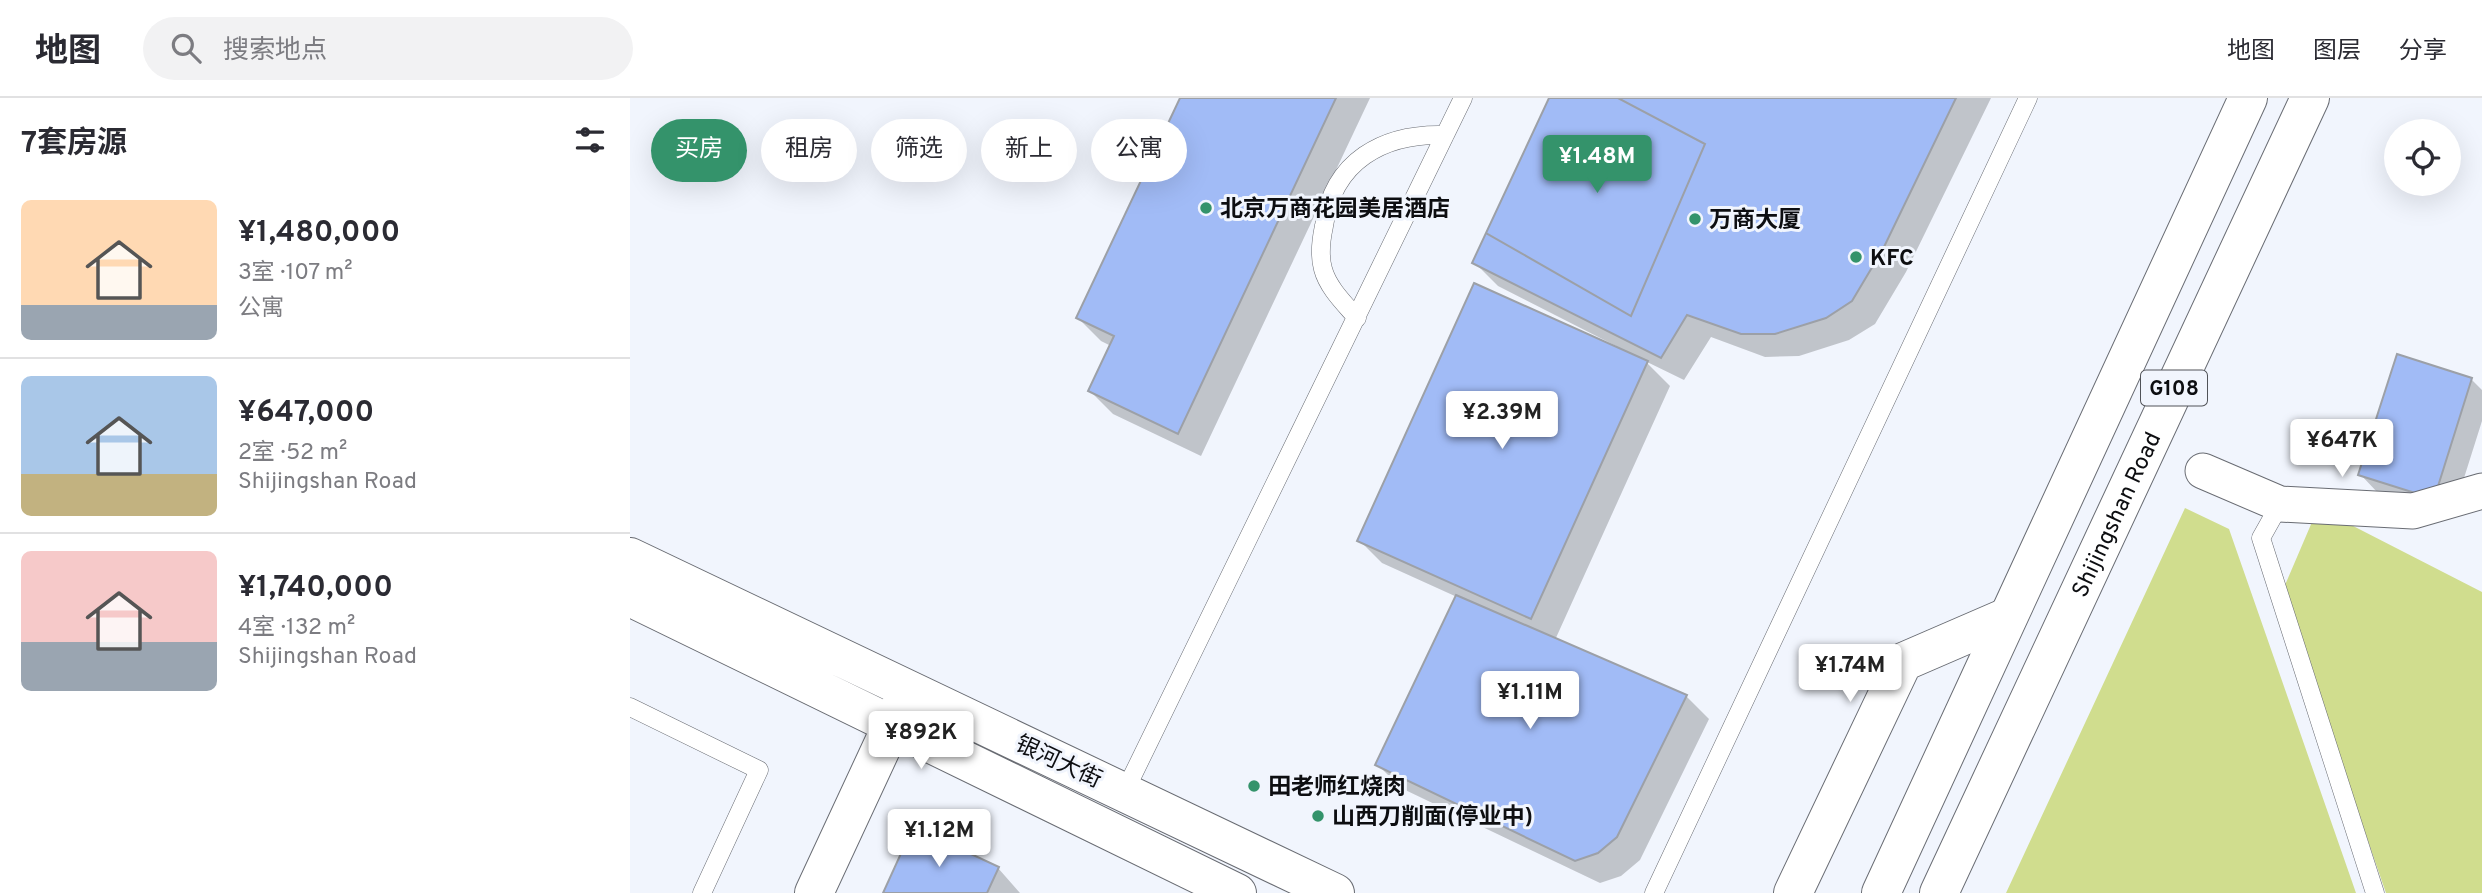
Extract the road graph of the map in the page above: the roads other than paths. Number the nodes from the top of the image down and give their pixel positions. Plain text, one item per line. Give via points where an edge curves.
1 (1463, 98) edge
2 (2028, 98) edge
3 (2248, 98) edge
4 (2310, 98) edge
5 (1445, 135) junction
6 (1357, 318) junction
7 (2203, 471) dead end
8 (2482, 491) edge
9 (2280, 504) junction
10 (630, 557) edge
11 (630, 597) edge
12 (2007, 617) junction
13 (908, 690) junction
14 (630, 707) edge
15 (891, 723) junction
16 (1125, 791) junction
17 (702, 893) edge
18 (814, 893) edge
19 (1237, 893) edge
20 (1335, 893) edge
21 (1654, 893) edge
22 (1793, 893) edge
23 (1881, 893) edge
24 (1939, 893) edge
25 (2375, 893) edge

1 - 5 lane
2 - 21 lane
3 - 12 main road, G108
4 - 24 main road, Shijingshan Road / G108
5 - 6 lane
5 - 6 lane via 1392,140 1360,157 1328,204 1321,248 1323,270
6 - 16 lane
7 - 9 street
8 - 9 street via 2413,511
9 - 25 lane via 2261,538
10 - 13 main road, 银河大街
11 - 15 main road, 银河大街
12 - 22 main road via 1903,662
12 - 23 main road, G108
13 - 15 main road
13 - 16 main road, 银河大街
14 - 17 lane via 759,770
15 - 18 main road
15 - 19 main road, 银河大街
16 - 20 main road, 银河大街

